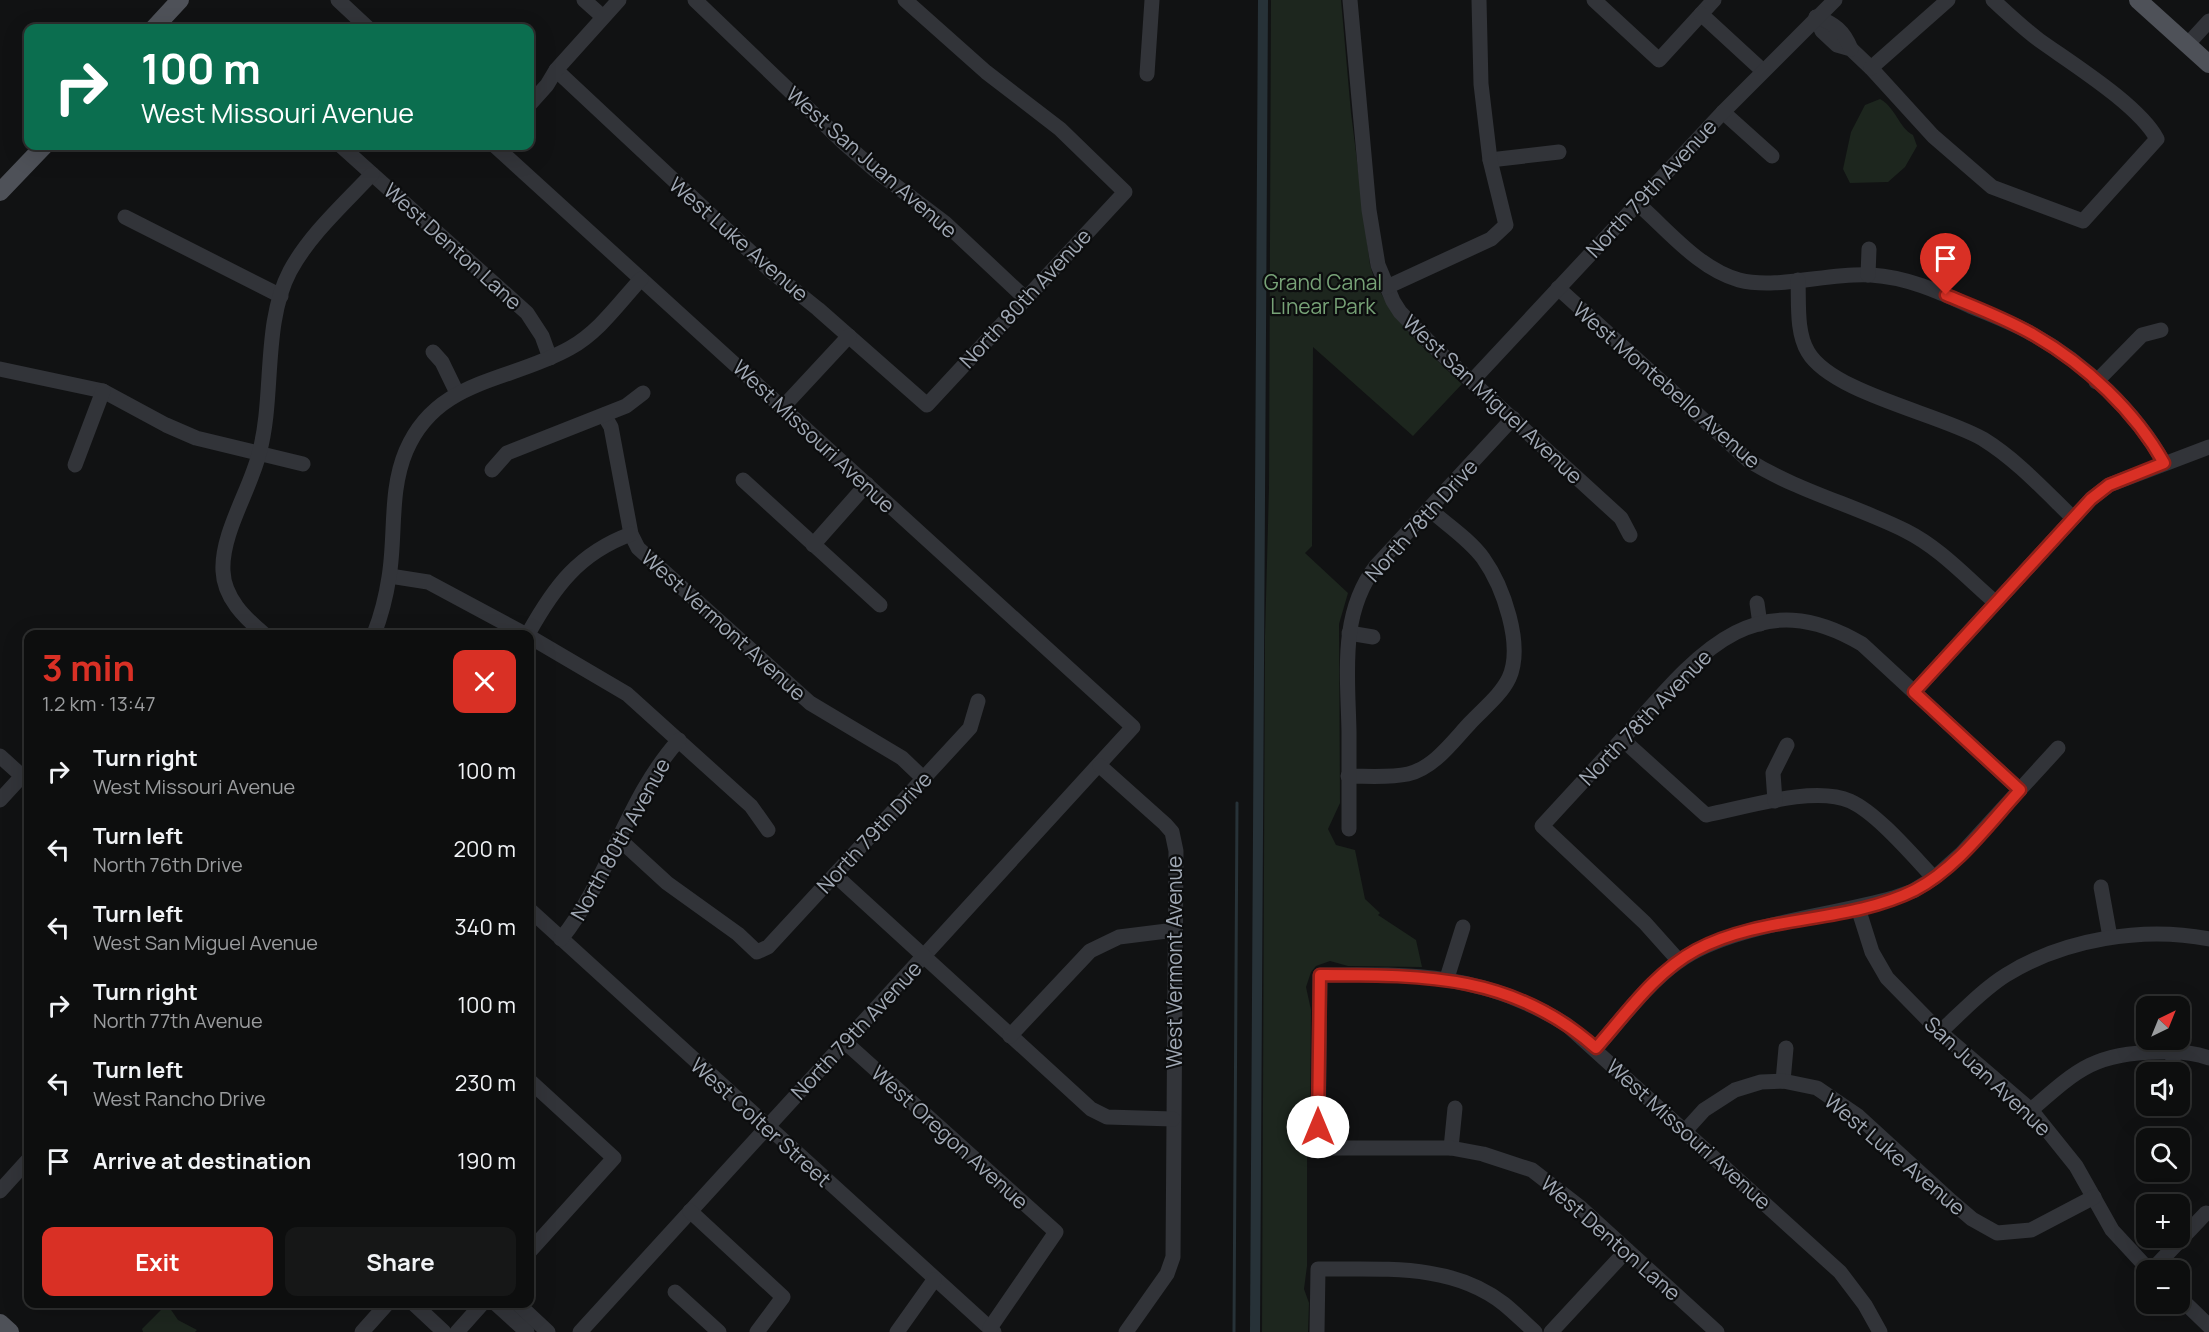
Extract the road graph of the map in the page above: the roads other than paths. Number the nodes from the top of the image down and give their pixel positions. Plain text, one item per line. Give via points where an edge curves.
1 (180, 0) edge
2 (338, 0) edge
3 (584, 0) edge
4 (619, 0) edge
5 (905, 0) edge
6 (1152, 0) edge
7 (1350, 0) edge
8 (1479, 0) edge
9 (1594, 0) edge
10 (1714, 0) edge
11 (1836, 0) edge
12 (1948, 0) edge
13 (1993, 0) edge
14 (2138, 0) edge
15 (702, 2) edge
16 (1701, 14) junction
17 (603, 17) junction
18 (1816, 17) junction
19 (2209, 21) edge
20 (157, 24) edge
21 (364, 24) edge
22 (2187, 45) junction
23 (2209, 64) edge
24 (1871, 68) junction
25 (556, 70) junction
26 (1764, 71) junction
27 (1147, 74) dead end
28 (534, 87) edge
29 (534, 100) edge
30 (1724, 111) junction
31 (40, 150) edge
32 (345, 150) edge
33 (499, 150) edge
34 (1559, 152) dead end
35 (1772, 156) dead end
36 (1490, 160) junction
37 (372, 174) junction
38 (0, 192) edge
39 (1638, 204) junction
40 (125, 217) dead end
41 (1869, 249) dead end
42 (1868, 274) junction
43 (641, 279) junction
44 (1798, 280) junction
45 (1387, 287) junction
46 (1558, 288) junction
47 (280, 296) junction
48 (1025, 298) junction
49 (2161, 330) dead end
50 (849, 336) junction
51 (433, 352) dead end
52 (550, 358) junction
53 (0, 369) edge
54 (1472, 381) junction
55 (2096, 382) junction
56 (103, 391) junction
57 (457, 393) junction
58 (643, 393) dead end
59 (927, 405) joint
60 (783, 407) junction
61 (604, 415) junction
62 (1513, 418) junction
63 (2209, 447) edge
64 (260, 454) junction
65 (2164, 463) junction
66 (303, 464) dead end
67 (75, 465) dead end
68 (492, 470) dead end
69 (743, 480) dead end
70 (867, 484) junction
71 (1429, 509) junction
72 (2073, 518) junction
73 (631, 534) junction
74 (1630, 535) dead end
75 (813, 544) junction
76 (390, 576) junction
77 (1995, 602) junction
78 (1757, 603) dead end
79 (880, 605) dead end
80 (1760, 624) junction
81 (260, 630) edge
82 (375, 630) edge
83 (519, 630) edge
84 (531, 630) edge
85 (1349, 633) junction
86 (1373, 637) dead end
87 (534, 638) edge
88 (1914, 692) junction
89 (978, 701) dead end
90 (1133, 727) joint
91 (1622, 739) junction
92 (679, 740) junction
93 (1787, 745) dead end
94 (2058, 748) dead end
95 (0, 756) edge
96 (1100, 766) junction
97 (1348, 776) junction
98 (923, 778) junction
99 (2020, 790) junction
100 (0, 800) edge
101 (1775, 801) junction
102 (1349, 829) dead end
103 (768, 830) dead end
104 (619, 839) junction
105 (835, 875) junction
106 (1935, 878) junction
107 (2101, 887) dead end
108 (1858, 908) junction
109 (534, 914) edge
110 (1463, 927) dead end
111 (1175, 930) junction
112 (2110, 937) junction
113 (561, 939) junction
114 (2209, 939) edge
115 (924, 957) junction
116 (1679, 961) junction
117 (1447, 978) junction
118 (1940, 1032) junction
119 (1011, 1036) junction
120 (845, 1042) junction
121 (1596, 1048) junction
122 (1786, 1048) dead end
123 (2175, 1051) junction
124 (2209, 1058) edge
125 (2172, 1062) edge
126 (1784, 1081) junction
127 (534, 1085) edge
128 (1455, 1108) dead end
129 (2031, 1110) junction
130 (1173, 1119) junction
131 (766, 1127) junction
132 (1685, 1131) junction
133 (1318, 1148) joint
134 (1452, 1148) junction
135 (24, 1164) edge
136 (0, 1191) edge
137 (2094, 1197) junction
138 (690, 1211) junction
139 (2205, 1213) dead end
140 (534, 1247) edge
141 (1628, 1251) junction
142 (2140, 1260) edge
143 (2160, 1260) edge
144 (934, 1280) junction
145 (675, 1292) dead end
146 (383, 1308) edge
147 (418, 1308) edge
148 (478, 1308) edge
149 (501, 1308) edge
150 (522, 1308) edge
151 (2190, 1308) edge
152 (0, 1323) edge
153 (2209, 1326) edge
154 (992, 1330) edge
155 (10, 1332) edge
156 (362, 1332) edge
157 (444, 1332) edge
158 (457, 1332) edge
159 (528, 1332) edge
160 (548, 1332) edge
161 (580, 1332) edge
162 (719, 1332) edge
163 (757, 1332) edge
164 (897, 1332) edge
165 (1126, 1332) edge
166 (1317, 1332) edge
167 (1535, 1332) edge
168 (1551, 1332) edge
169 (1717, 1332) edge
170 (1880, 1332) edge

1 - 20 main road
2 - 21 street
3 - 17 street
4 - 17 street
5 - 48 street, North 80th Avenue via 986,72 1060,129 1125,192
6 - 27 street
7 - 45 street, West San Miguel Avenue via 1369,210 1378,265
8 - 36 street via 1481,84
9 - 16 street via 1659,60
10 - 16 street
11 - 18 street, North 79th Avenue
12 - 24 street
13 - 24 street via 2115,96 2151,128 2157,139 2083,221 1986,183 1933,136
14 - 22 main road
15 - 48 street, West San Juan Avenue via 843,142 945,223
16 - 26 street
17 - 25 street
18 - 24 street via 1831,22
18 - 26 street, North 79th Avenue
19 - 22 street
22 - 23 main road
25 - 28 street
25 - 29 street
25 - 50 street, West Luke Avenue via 772,272
26 - 30 street, North 79th Avenue
30 - 35 street
30 - 39 street, North 79th Avenue
31 - 38 main road
32 - 37 street, West Denton Lane
33 - 43 street, West Missouri Avenue
34 - 36 street
36 - 45 street via 1506,225 1491,238
37 - 47 street via 298,257
37 - 52 street, West Denton Lane via 536,323
39 - 44 street via 1722,273 1740,280
39 - 46 street, North 79th Avenue
40 - 47 street
41 - 42 street
42 - 44 street
42 - 55 street via 1901,278 2032,333
43 - 52 street via 593,332
43 - 60 street, West Missouri Avenue
44 - 72 street via 1801,328 1808,352 1826,370 1844,382 1983,440 2006,454
45 - 54 street, West San Miguel Avenue via 1400,312
46 - 54 street, North 79th Avenue
46 - 77 street, West Montebello Avenue via 1748,460 1775,477 1906,531 1930,546
47 - 64 street
48 - 59 street, North 80th Avenue
49 - 55 street via 2142,335
50 - 59 street, West Luke Avenue
50 - 60 street
51 - 57 street
52 - 57 street
53 - 56 street
54 - 62 street, West San Miguel Avenue
55 - 65 street via 2147,433
56 - 64 street via 186,434
56 - 67 street
57 - 76 street via 422,422 405,453 392,514
58 - 61 street
60 - 70 street, West Missouri Avenue
61 - 68 street via 507,453
61 - 73 street, West Vermont Avenue via 616,449
62 - 71 street, North 78th Drive
62 - 74 street, West San Miguel Avenue via 1621,518
63 - 65 street
64 - 66 street
64 - 81 street via 224,550 222,573 229,595
65 - 72 street via 2109,485
69 - 75 street
70 - 75 street
70 - 90 street, West Missouri Avenue
71 - 85 street, North 78th Drive via 1366,579 1358,592
71 - 97 street via 1482,556 1491,572 1509,614 1514,650 1512,669 1501,690 1423,768 1406,775
72 - 77 street
73 - 84 street via 600,546 580,562 558,586
73 - 98 street, West Vermont Avenue via 654,564 810,703 902,758
75 - 79 street
76 - 82 street
76 - 83 street via 428,582
77 - 88 street
78 - 80 street
80 - 88 street via 1805,622 1844,633 1862,644
80 - 91 street, North 78th Avenue via 1742,628 1701,654
85 - 86 street
85 - 97 street, North 78th Drive
87 - 92 street via 611,683
88 - 99 street
89 - 98 street, North 79th Drive via 970,728
90 - 96 street, North 79th Avenue
91 - 101 street via 1706,815
91 - 116 street, North 78th Avenue via 1542,826 1645,923
92 - 103 street via 751,806
92 - 104 street, North 80th Avenue via 662,760
93 - 101 street via 1773,773
94 - 99 street
95 - 100 street via 22,776
96 - 111 street, West Vermont Avenue via 1172,832 1176,852
96 - 115 street, North 79th Avenue
97 - 102 street, North 78th Drive
98 - 105 street, North 79th Drive
99 - 106 street
101 - 106 street via 1826,795 1850,801 1867,811
104 - 105 street, North 79th Drive via 757,952 768,947
104 - 113 street, North 80th Avenue via 584,910
105 - 115 street
106 - 108 street via 1913,891
107 - 112 street
108 - 116 street via 1734,936
108 - 118 street, San Juan Avenue via 1872,952 1887,978
109 - 113 street, West Colter Street
110 - 117 street
111 - 119 street via 1119,937 1090,951
111 - 130 street, West Vermont Avenue
112 - 114 street via 2146,933
112 - 118 street via 2039,959 2006,976
113 - 131 street, West Colter Street
115 - 119 street
115 - 120 street, North 79th Avenue
116 - 121 street
117 - 121 street, West Missouri Avenue via 1546,1012
117 - 133 street, West Missouri Avenue via 1320,975
118 - 129 street, San Juan Avenue
119 - 130 street via 1099,1114
120 - 131 street, North 79th Avenue
120 - 154 street, West Oregon Avenue via 1056,1232
121 - 132 street, West Missouri Avenue
122 - 126 street
123 - 124 street
123 - 125 street
123 - 129 street via 2126,1052 2094,1062 2071,1075
126 - 132 street, West Luke Avenue via 1761,1082 1736,1090 1704,1110
126 - 137 street, West Luke Avenue via 1817,1088 1858,1116 1972,1219 2010,1241
127 - 140 street via 614,1158
128 - 134 street
129 - 137 street, San Juan Avenue via 2076,1166
130 - 165 street, West Vermont Avenue via 1173,1257 1167,1274
131 - 138 street, North 79th Avenue
131 - 144 street, West Colter Street
132 - 170 street, West Missouri Avenue via 1840,1272
133 - 134 street, West Denton Lane
134 - 141 street, West Denton Lane via 1532,1170
135 - 136 street
137 - 142 street, San Juan Avenue via 2112,1230
138 - 161 street, North 79th Avenue
138 - 163 street via 783,1297
139 - 143 street
141 - 168 street
141 - 169 street, West Denton Lane
144 - 154 street, West Colter Street
144 - 164 street
145 - 162 street
146 - 156 street
147 - 157 street
148 - 158 street
149 - 159 street
150 - 160 street
151 - 153 street
152 - 155 main road
166 - 167 street via 1318,1269 1420,1270 1448,1277 1503,1303

